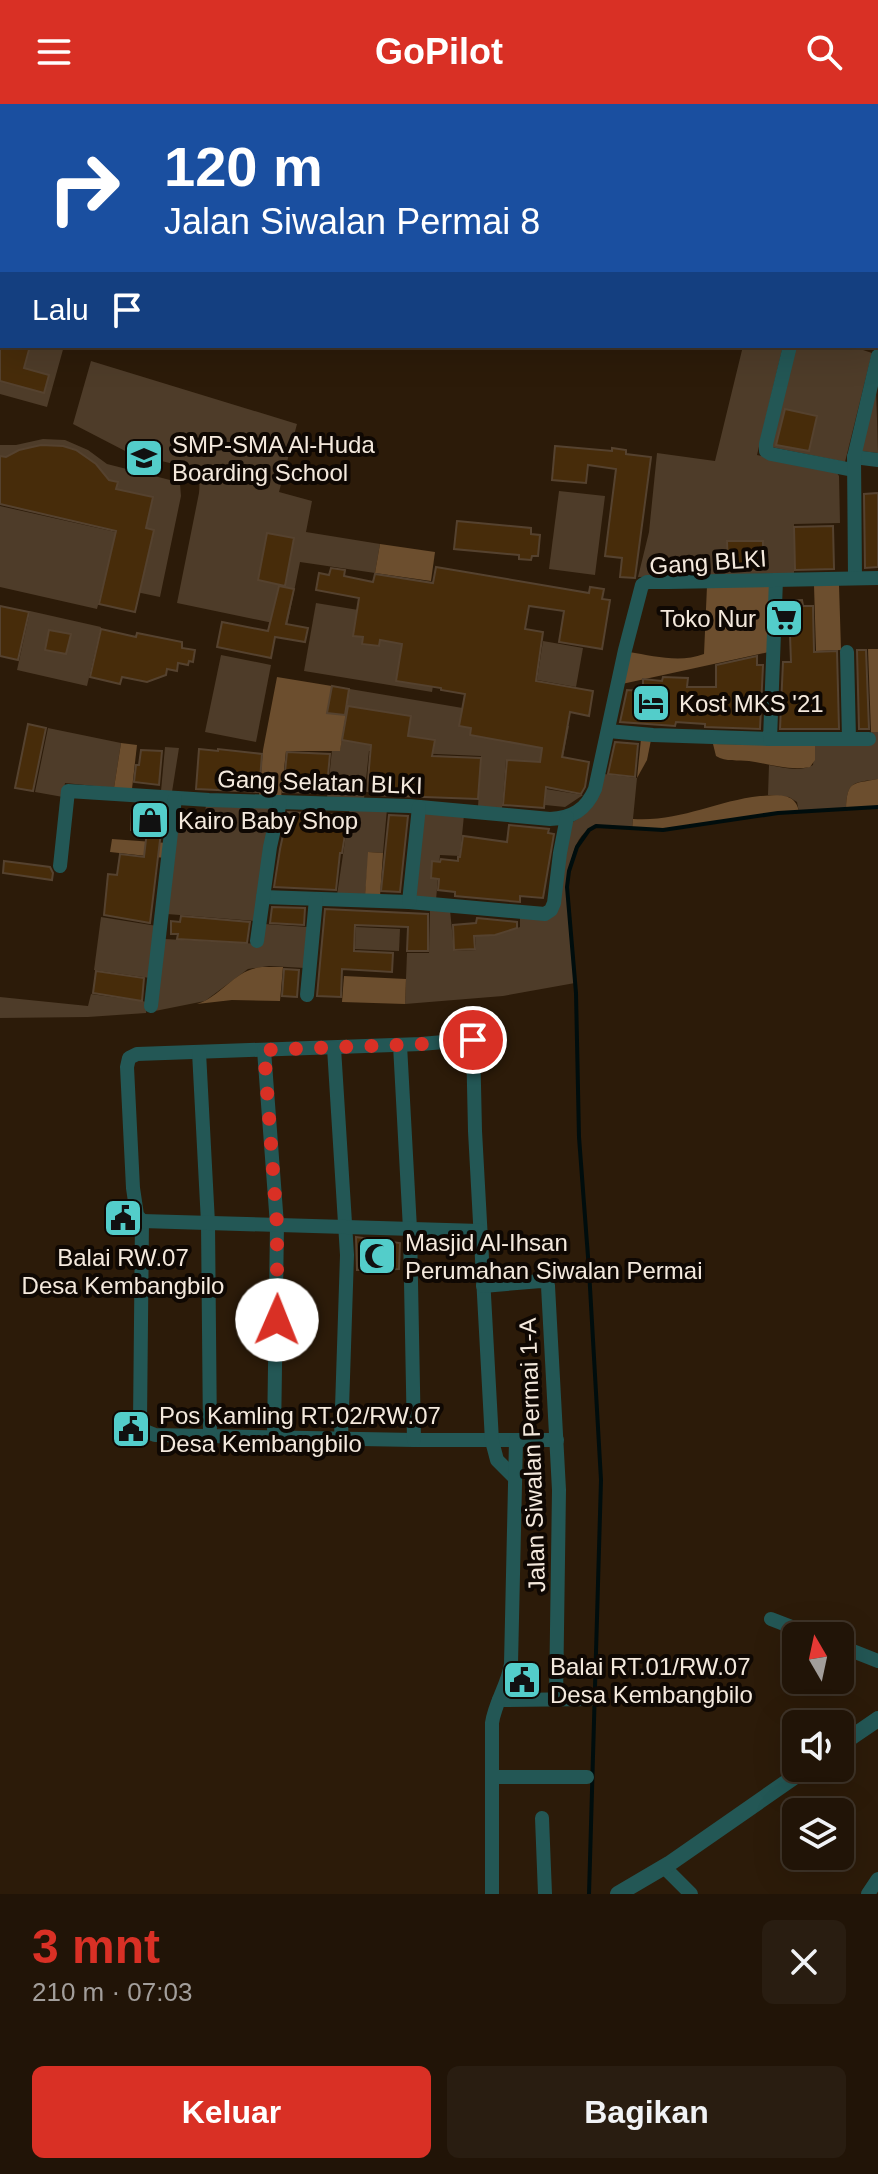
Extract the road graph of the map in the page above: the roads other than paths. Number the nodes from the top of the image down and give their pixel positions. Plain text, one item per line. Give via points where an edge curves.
1 (790, 348) edge
2 (878, 355) edge
3 (878, 460) edge
4 (854, 463) junction
5 (855, 578) junction
6 (878, 578) edge
7 (776, 580) junction
8 (847, 652) dead end
9 (608, 731) junction
10 (770, 739) junction
11 (849, 739) junction
12 (869, 739) dead end
13 (175, 798) junction
14 (280, 802) junction
15 (419, 807) junction
16 (569, 816) junction
17 (60, 866) dead end
18 (263, 897) junction
19 (316, 899) junction
20 (409, 902) junction
21 (257, 941) dead end
22 (307, 995) dead end
23 (151, 1006) dead end
24 (500, 1037) dead end
25 (473, 1040) junction
26 (400, 1045) junction
27 (334, 1048) junction
28 (264, 1050) junction
29 (199, 1052) junction
30 (142, 1221) junction
31 (208, 1223) junction
32 (277, 1225) junction
33 (346, 1227) junction
34 (410, 1229) junction
35 (480, 1231) junction
36 (483, 1286) junction
37 (210, 1437) junction
38 (274, 1438) junction
39 (341, 1439) junction
40 (414, 1440) junction
41 (516, 1440) junction
42 (557, 1440) junction
43 (492, 1441) junction
44 (515, 1478) junction
45 (771, 1619) dead end
46 (782, 1623) edge
47 (854, 1652) edge
48 (878, 1661) edge
49 (556, 1694) junction
50 (501, 1695) junction
51 (590, 1699) dead end
52 (878, 1719) edge
53 (854, 1735) edge
54 (492, 1777) junction
55 (587, 1777) dead end
56 (787, 1782) edge
57 (542, 1818) dead end
58 (664, 1867) junction
59 (878, 1879) edge
60 (492, 1894) edge
61 (545, 1894) edge
62 (618, 1894) edge
63 (691, 1894) edge
64 (868, 1894) edge

1 - 4 street via 766,451
2 - 4 street
3 - 4 street
4 - 5 street
5 - 6 street, Gang BLKI
5 - 7 street, Gang BLKI
7 - 9 street, Gang BLKI via 642,585
7 - 10 street
8 - 11 street
9 - 10 street
9 - 16 street, Gang BLKI via 595,789
10 - 11 street
11 - 12 street
13 - 14 street, Gang Selatan BLKI
13 - 17 street, Gang Selatan BLKI via 68,791
13 - 23 street
14 - 15 street, Gang Selatan BLKI
14 - 18 street
15 - 16 street, Gang Selatan BLKI via 550,819
15 - 20 street
16 - 20 street via 548,913
18 - 19 street
18 - 21 street
19 - 20 street
19 - 22 street
24 - 25 street
25 - 26 street
25 - 35 street
26 - 27 street
26 - 34 street
27 - 28 street
27 - 33 street
28 - 29 street
28 - 32 street
29 - 30 street via 129,1058 133,1188
29 - 31 street
30 - 31 street
30 - 37 street via 142,1428 155,1435
31 - 32 street
31 - 37 street
32 - 33 street
32 - 38 street
33 - 34 street
33 - 39 street
34 - 35 street
34 - 40 street
35 - 36 street
36 - 42 street, Jalan Siwalan Permai 1-A via 547,1283
36 - 43 street
37 - 38 street
38 - 39 street
39 - 40 street
40 - 43 street
41 - 42 street
41 - 43 street
41 - 44 street
42 - 49 street, Jalan Siwalan Permai 1-A
43 - 44 street via 497,1460
44 - 50 street via 511,1664
45 - 46 street
47 - 48 street
49 - 50 street
49 - 51 street
50 - 54 street via 493,1712
52 - 53 street
54 - 55 street
54 - 60 street
56 - 58 street
57 - 61 street
58 - 62 street
58 - 63 street
59 - 64 street

